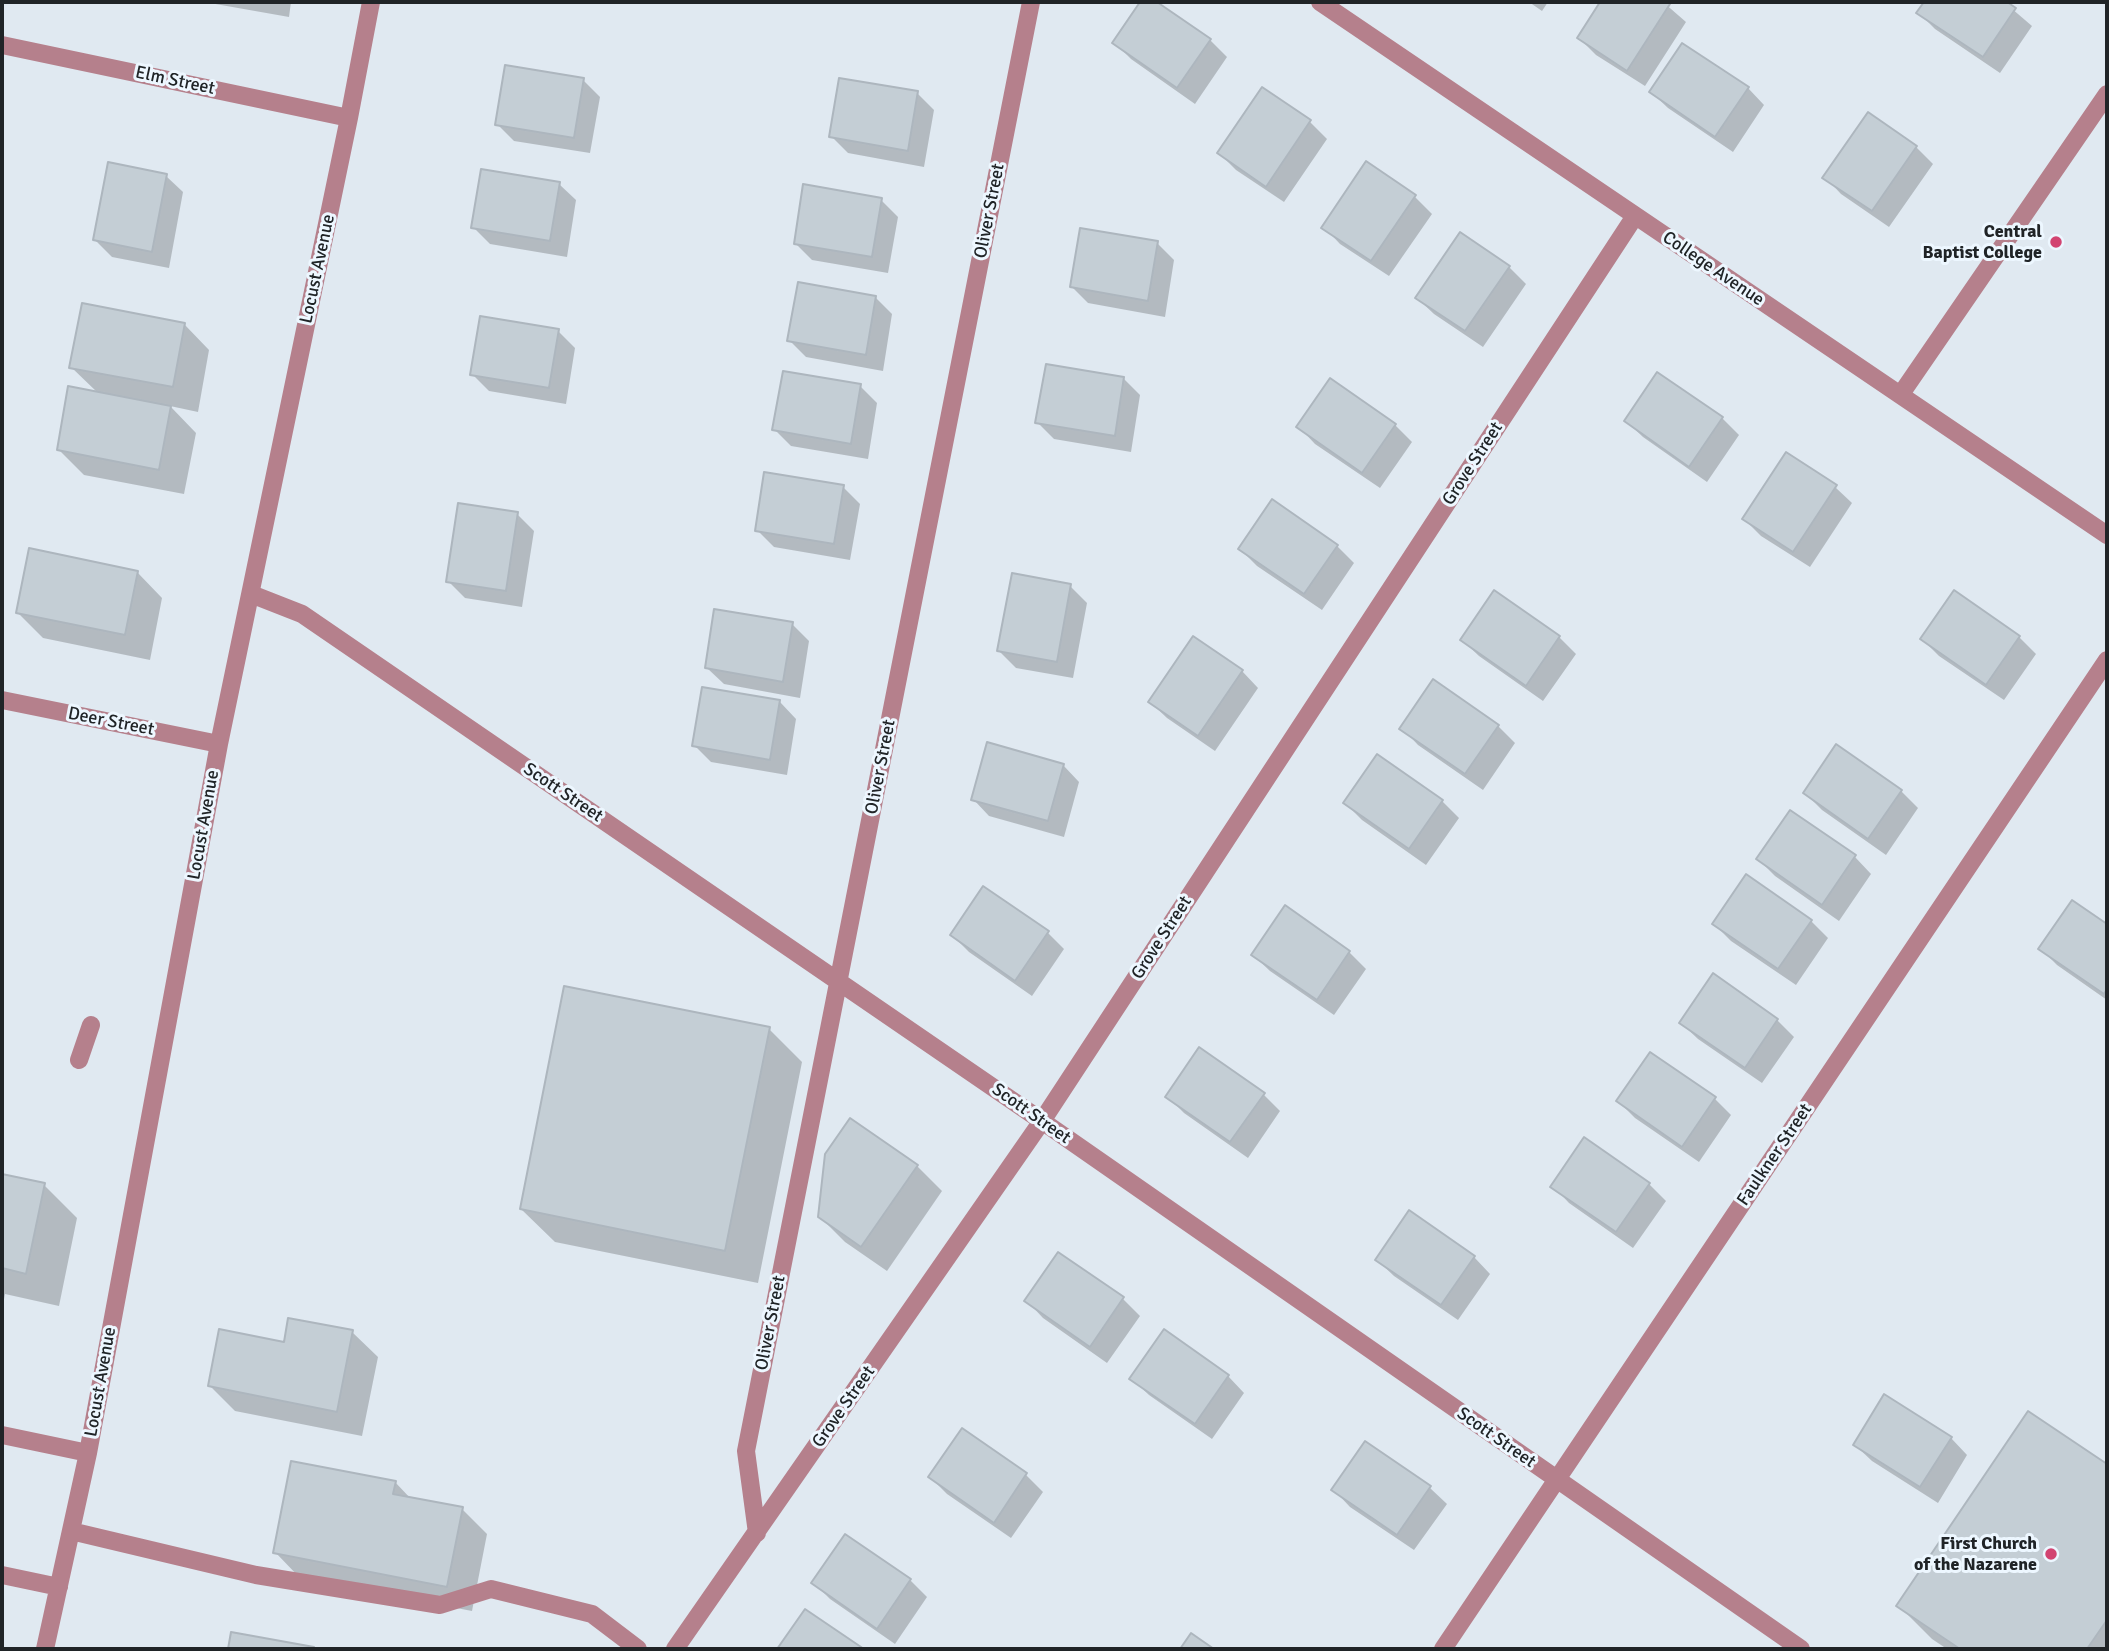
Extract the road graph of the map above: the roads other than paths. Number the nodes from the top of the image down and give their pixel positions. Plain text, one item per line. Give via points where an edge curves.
1 (371, 2) edge
2 (1031, 2) edge
3 (1320, 2) edge
4 (2, 45) edge
5 (2107, 94) edge
6 (349, 118) junction
7 (1635, 216) junction
8 (1901, 394) junction
9 (2107, 535) edge
10 (251, 594) junction
11 (2107, 660) edge
12 (2, 700) edge
13 (219, 744) junction
14 (839, 982) junction
15 (91, 1025) dead end
16 (79, 1060) dead end
17 (1042, 1121) junction
18 (2, 1435) edge
19 (88, 1454) junction
20 (1557, 1480) junction
21 (71, 1531) junction
22 (757, 1533) junction
23 (2, 1574) edge
24 (59, 1587) junction
25 (45, 1649) edge
26 (638, 1649) edge
27 (675, 1649) edge
28 (1443, 1649) edge
29 (1801, 1649) edge

1 - 6 street, Locust Avenue
2 - 14 street, Oliver Street
3 - 7 street, College Avenue
4 - 6 street, Elm Street
5 - 8 street
6 - 10 street, Locust Avenue
7 - 8 street, College Avenue
7 - 17 street, Grove Street
8 - 9 street, College Avenue
10 - 13 street, Locust Avenue
10 - 14 street, Scott Street via 302,614
11 - 20 street, Faulkner Street
12 - 13 street, Deer Street
13 - 19 street, Locust Avenue
14 - 17 street, Scott Street
14 - 22 street, Oliver Street via 746,1451
15 - 16 street
17 - 20 street, Scott Street
17 - 22 street, Grove Street
18 - 19 street
19 - 21 street, Locust Avenue
20 - 28 street, Faulkner Street
20 - 29 street, Scott Street
21 - 24 street, Locust Avenue
21 - 26 street via 256,1575 440,1605 491,1589 592,1614
22 - 27 street, Grove Street
23 - 24 street
24 - 25 street, Locust Avenue

